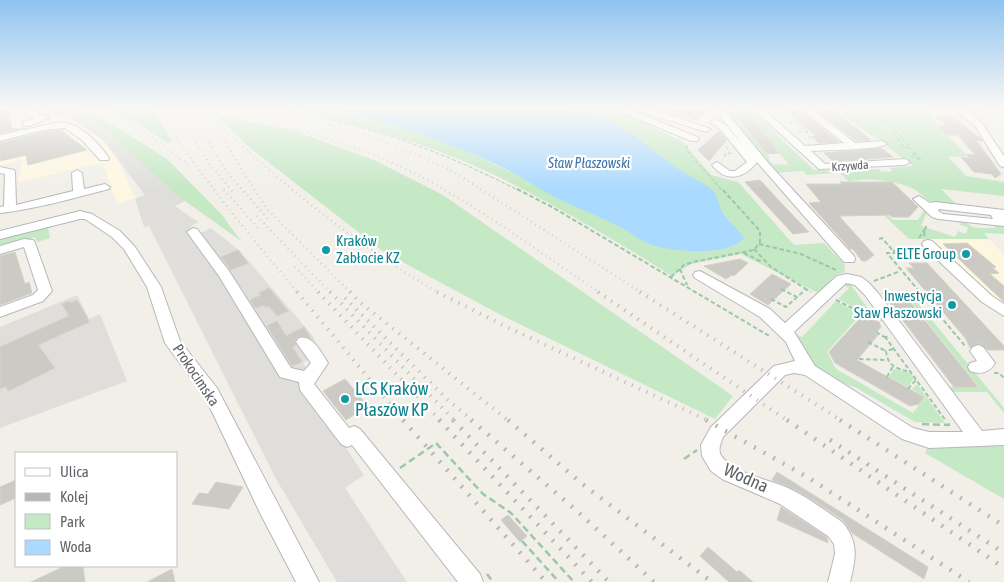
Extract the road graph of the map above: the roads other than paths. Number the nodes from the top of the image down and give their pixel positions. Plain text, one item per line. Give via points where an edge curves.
1 (81, 135) edge
2 (678, 135) edge
3 (698, 135) edge
4 (731, 135) edge
5 (740, 135) edge
6 (786, 135) edge
7 (840, 135) edge
8 (985, 135) edge
9 (882, 144) dead end
10 (854, 146) junction
11 (802, 149) junction
12 (104, 158) dead end
13 (906, 162) dead end
14 (1004, 164) edge
15 (717, 165) dead end
16 (0, 170) edge
17 (77, 173) dead end
18 (105, 187) dead end
19 (910, 190) dead end
20 (80, 196) junction
21 (5, 209) edge
22 (1000, 213) edge
23 (80, 215) junction
24 (193, 232) dead end
25 (0, 235) edge
26 (922, 244) road end
27 (0, 250) edge
28 (849, 259) dead end
29 (700, 274) dead end
30 (1004, 311) edge
31 (0, 312) edge
32 (778, 335) junction
33 (304, 342) dead end
34 (809, 370) junction
35 (308, 378) junction
36 (1004, 437) edge
37 (978, 439) junction
38 (308, 582) edge
39 (472, 582) edge
40 (839, 582) edge

1 - 12 street
2 - 3 street via 691,141
4 - 15 street via 752,162 740,174 725,172
5 - 28 street
6 - 11 street, Krzywda
7 - 10 street
8 - 14 street
9 - 10 street
10 - 11 street
11 - 13 street, Krzywda via 823,167
16 - 21 street via 10,172
17 - 20 street
18 - 20 street
19 - 22 street via 942,217 1002,223
20 - 21 street
20 - 23 street
23 - 25 street
23 - 38 street, Prokocimska via 88,216 116,234 154,287 173,343 211,394
24 - 35 street via 224,274 286,373
26 - 30 lane
27 - 31 street via 29,243 45,291 38,298
29 - 32 street via 765,313
32 - 34 street via 792,339
32 - 37 street via 842,279 857,281
33 - 35 street via 320,363
34 - 37 street via 908,434 929,440
34 - 40 street, Wodna via 794,367 780,370 717,432 709,451 716,465 725,472 781,494 842,535 847,551
35 - 39 street via 306,385 347,439 354,434
36 - 37 street

